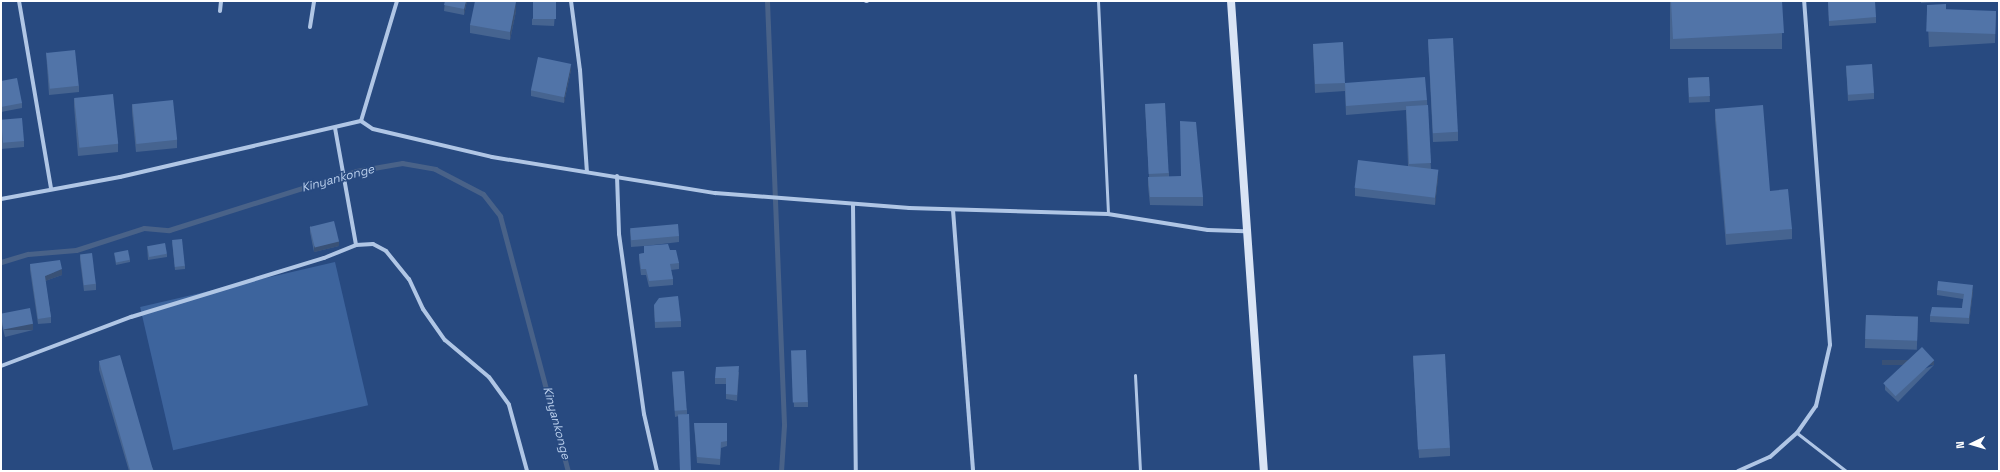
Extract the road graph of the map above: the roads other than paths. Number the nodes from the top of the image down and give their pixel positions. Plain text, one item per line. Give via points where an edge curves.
1 (19, 1) edge
2 (221, 1) edge
3 (314, 1) edge
4 (397, 1) edge
5 (571, 1) edge
6 (1098, 1) edge
7 (1231, 1) edge
8 (1804, 1) edge
9 (220, 11) dead end
10 (310, 27) dead end
11 (361, 121) junction
12 (335, 128) junction
13 (587, 172) junction
14 (617, 176) junction
15 (51, 188) junction
16 (1, 199) edge
17 (853, 204) junction
18 (953, 210) junction
19 (1108, 214) junction
20 (1245, 231) junction
21 (356, 245) junction
22 (1, 366) edge
23 (1135, 375) dead end
24 (1797, 433) junction
25 (527, 471) edge
26 (657, 471) edge
27 (856, 471) edge
28 (973, 471) edge
29 (1140, 471) edge
30 (1264, 471) edge
31 (1738, 471) edge
32 (1846, 471) edge

1 - 15 street
2 - 9 street
3 - 10 street
4 - 11 street
5 - 13 street via 580,70
6 - 19 lane
7 - 20 street
8 - 24 street via 1830,345 1816,406
11 - 12 street
11 - 13 street via 373,129 478,153
12 - 15 street via 120,177
12 - 21 street
13 - 14 street
14 - 17 street via 763,197 788,196
14 - 26 street via 621,249 644,414
15 - 16 street
17 - 18 street
17 - 27 street via 857,316
18 - 19 street
18 - 28 street
19 - 20 street via 1208,230
20 - 30 street
21 - 22 street via 324,258 131,317
21 - 25 street via 373,244 386,251 409,279 423,310 445,340 489,377 509,405
23 - 29 lane
24 - 31 street via 1770,457
24 - 32 lane

